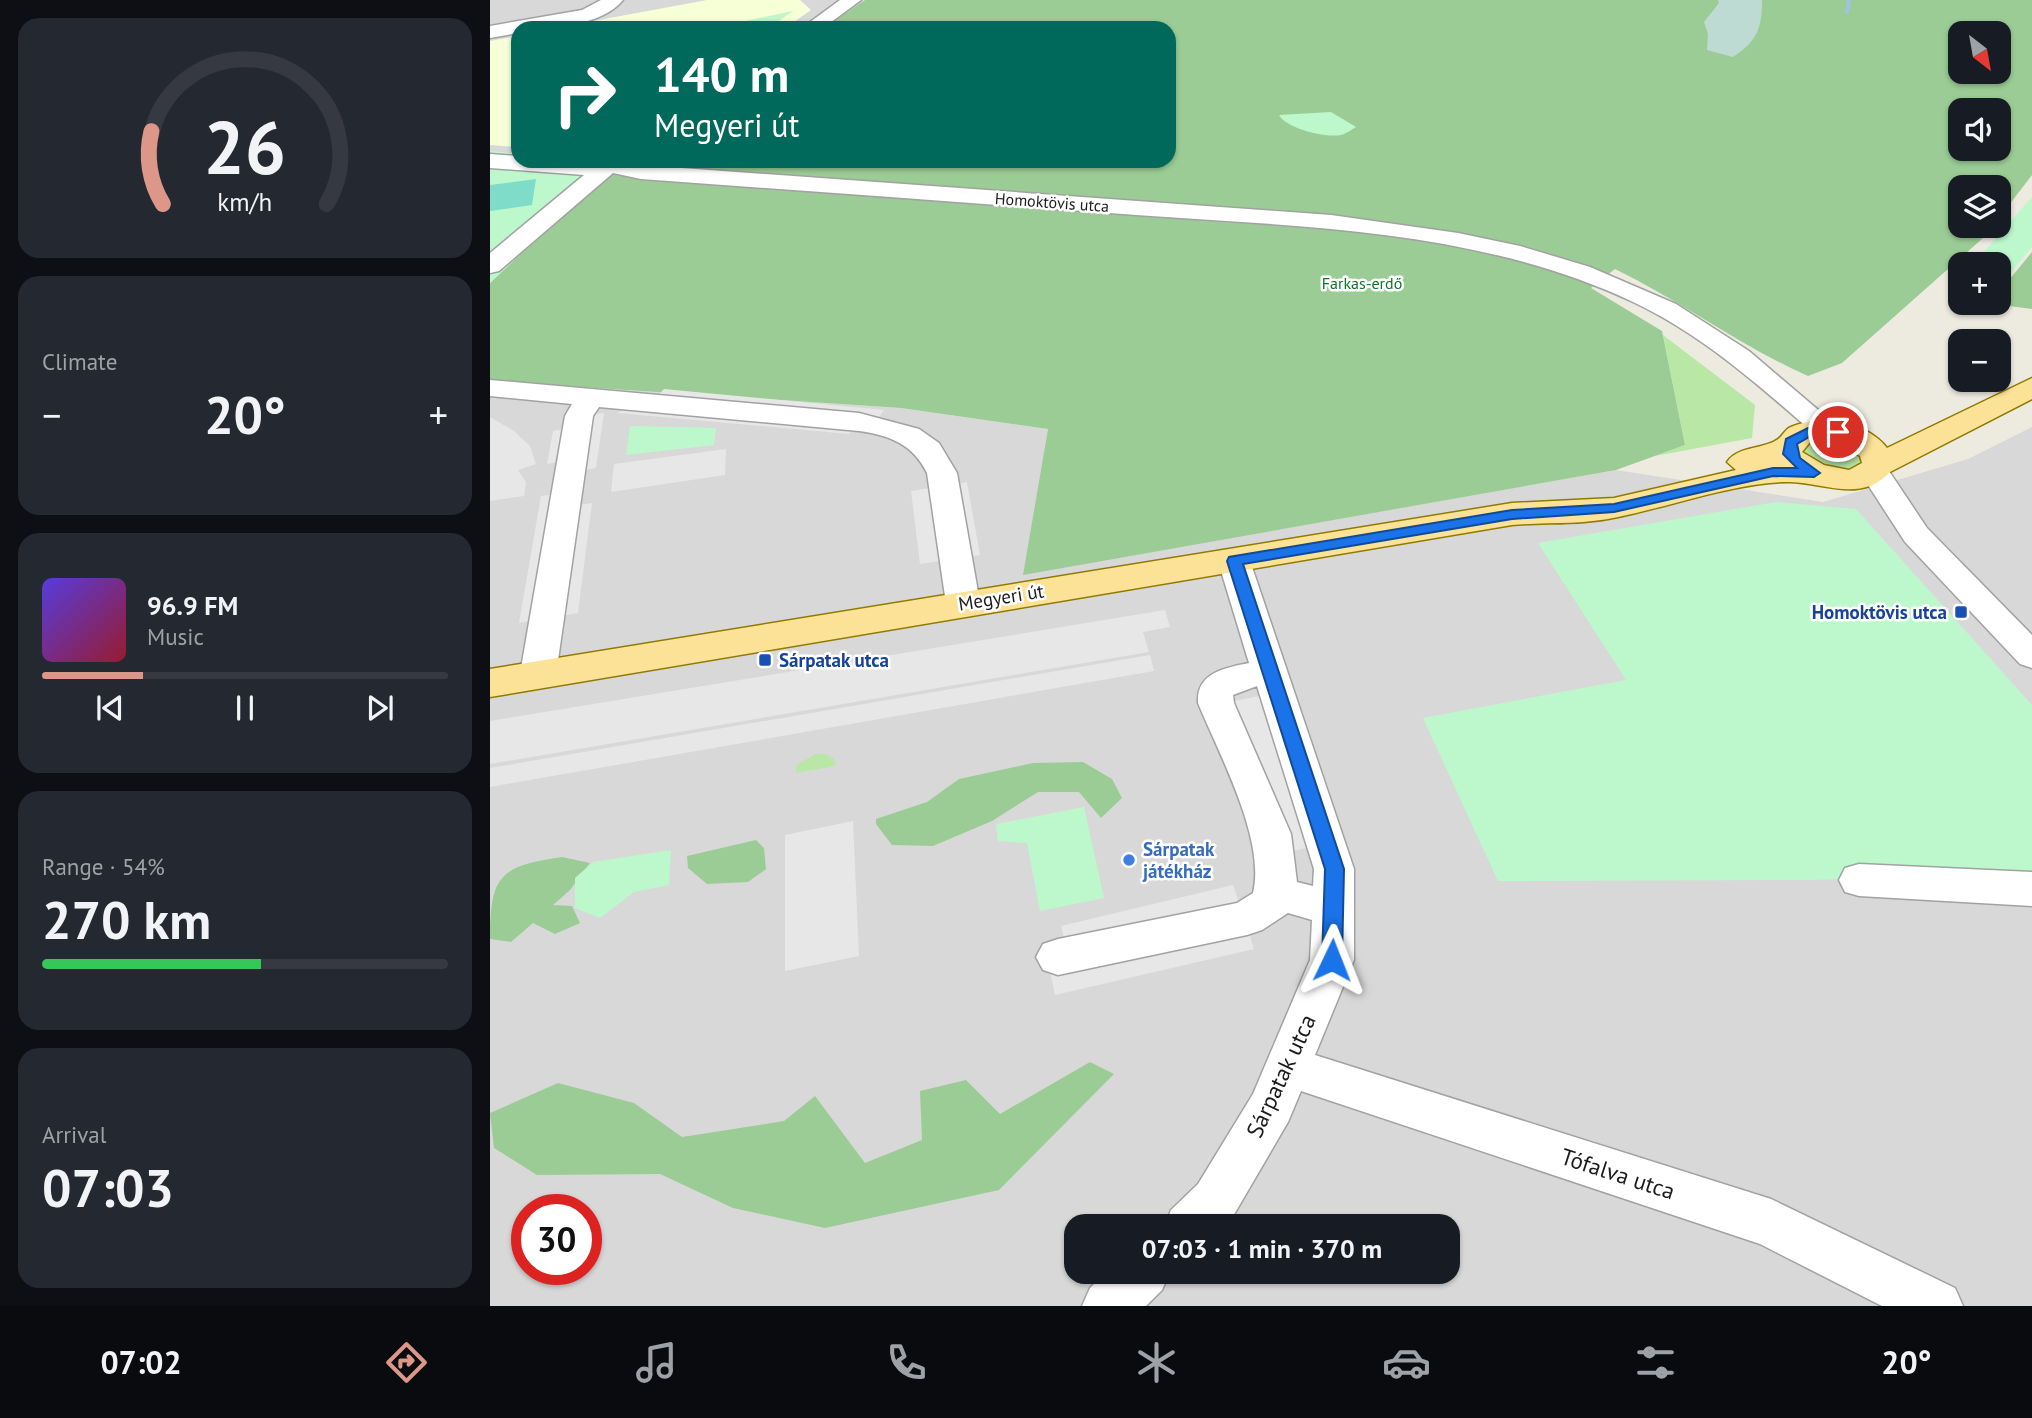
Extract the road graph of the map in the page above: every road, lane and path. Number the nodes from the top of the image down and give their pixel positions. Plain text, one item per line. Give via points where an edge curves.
1 (614, 0) edge
2 (848, 0) edge
3 (552, 21) edge
4 (820, 21) edge
5 (511, 28) edge
6 (490, 32) edge
7 (490, 161) edge
8 (511, 163) edge
9 (604, 168) edge
10 (627, 168) edge
11 (490, 266) edge
12 (1608, 283) junction
13 (2032, 387) edge
14 (490, 388) edge
15 (590, 398) junction
16 (1967, 422) junction
17 (1842, 435) junction
18 (1792, 442) junction
19 (1876, 468) junction
20 (1823, 476) junction
21 (1512, 514) junction
22 (1916, 535) junction
23 (1234, 561) junction
24 (963, 603) junction
25 (2032, 656) edge
26 (1269, 671) junction
27 (538, 674) junction
28 (490, 683) edge
29 (1859, 880) dead end
30 (2032, 889) edge
31 (1275, 892) junction
32 (1333, 909) junction
33 (1058, 957) dead end
34 (1289, 1067) junction
35 (1202, 1214) edge
36 (1131, 1284) edge
37 (1108, 1306) edge
38 (1937, 1306) edge

1 - 3 street via 587,15
2 - 4 street
5 - 6 street
7 - 8 street, Homoktövis utca
9 - 11 street
10 - 12 street, Homoktövis utca via 1367,225 1484,245
12 - 17 street, Homoktövis utca via 1706,332
12 - 18 street, Homoktövis utca via 1735,369 1786,416 1794,428
13 - 16 main road, Megyeri út
14 - 15 street
15 - 24 street via 859,422 905,433 934,454 942,474
15 - 27 street via 579,416
16 - 17 main road, Megyeri út via 1897,436
16 - 19 main road, Megyeri út
17 - 18 main road, Megyeri út via 1808,432
17 - 19 main road via 1874,451
18 - 20 main road via 1795,461
18 - 21 main road, Megyeri út via 1726,467 1599,489
19 - 20 main road, Megyeri út via 1858,479
19 - 22 street
20 - 21 main road, Megyeri út via 1773,472 1614,508
20 - 22 street
21 - 23 main road, Megyeri út
22 - 25 street
23 - 24 main road, Megyeri út
23 - 26 street, Sárpatak utca
24 - 27 main road, Megyeri út
26 - 31 street via 1236,678 1214,689 1271,834 1278,876
26 - 32 street, Sárpatak utca via 1335,869
27 - 28 main road, Megyeri út
29 - 30 street
31 - 32 street
31 - 33 street via 1272,903 1247,918
32 - 34 street, Sárpatak utca via 1332,960
34 - 35 street, Sárpatak utca via 1271,1108 1215,1201
34 - 38 street, Tófalva utca via 1771,1223
36 - 37 street

